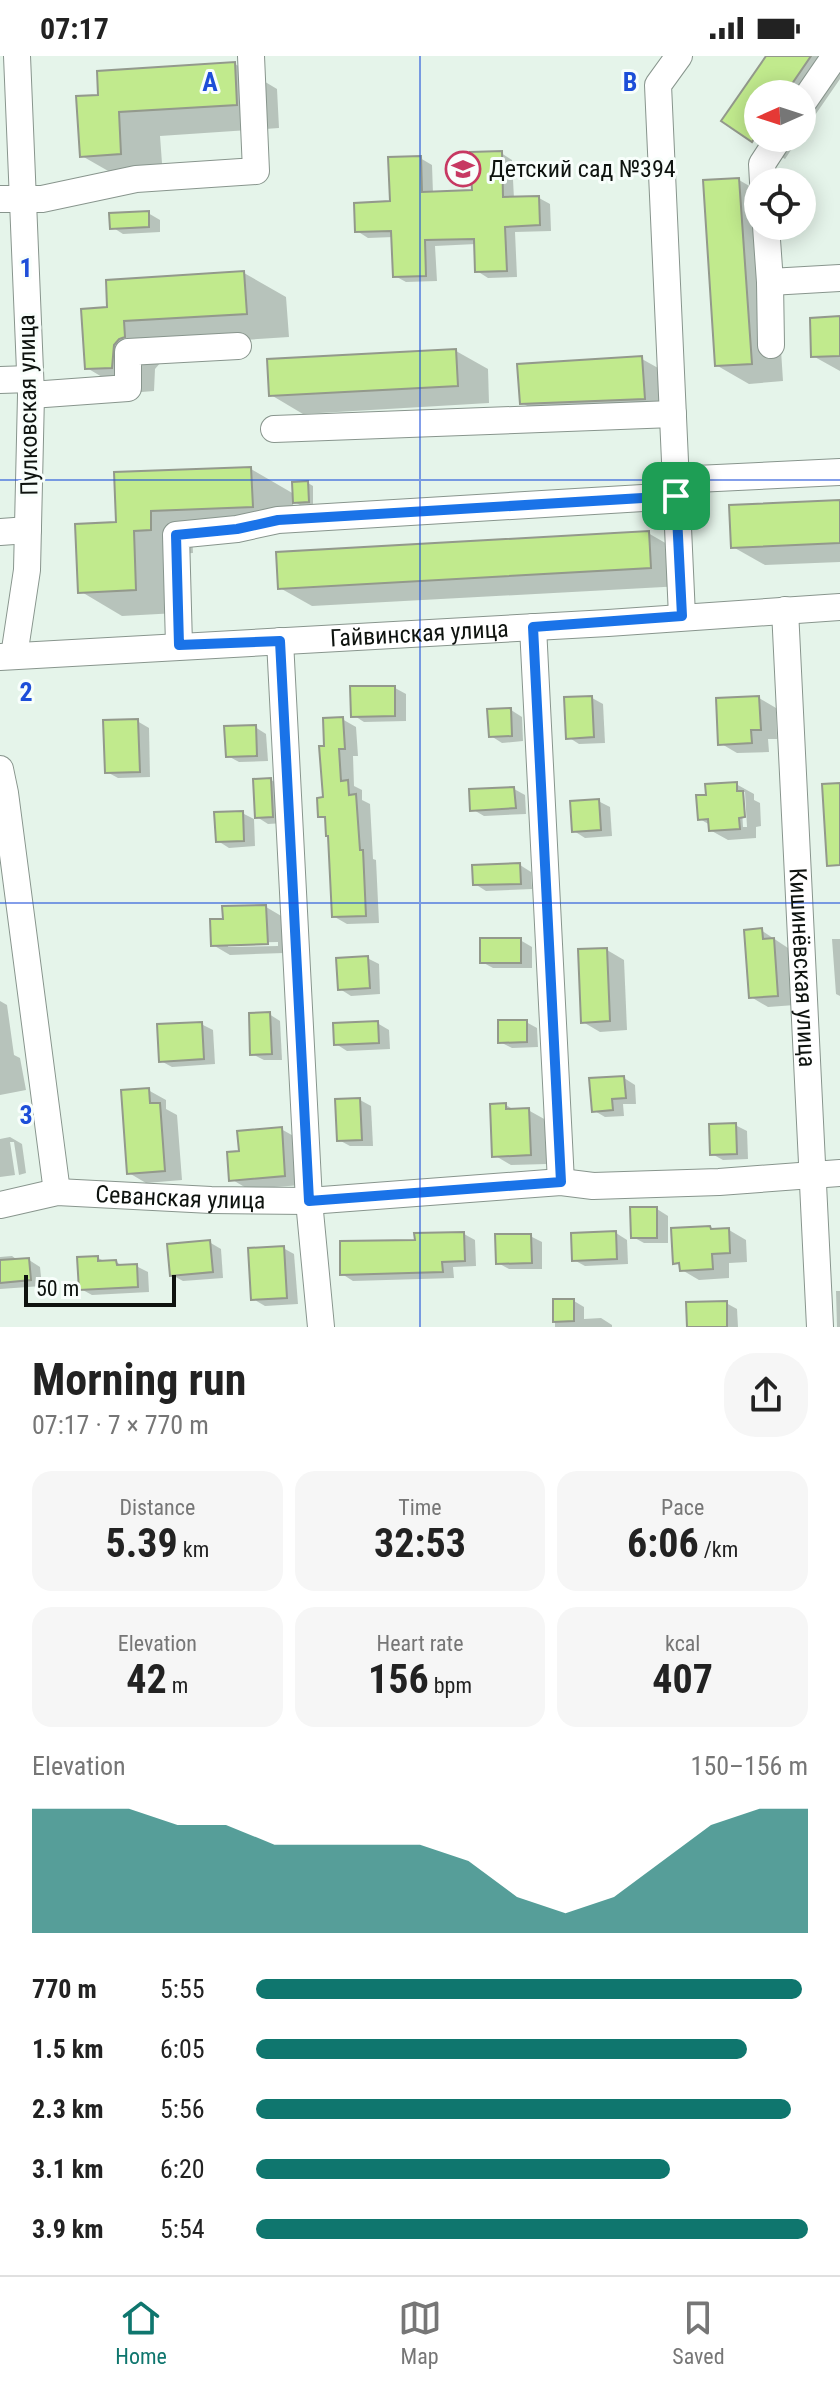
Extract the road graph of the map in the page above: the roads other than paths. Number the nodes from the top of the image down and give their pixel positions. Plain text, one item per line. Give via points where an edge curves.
1 (17, 56) edge
2 (251, 56) edge
3 (679, 56) edge
4 (835, 56) edge
5 (816, 84) edge
6 (11, 198) edge
7 (767, 240) edge
8 (840, 278) edge
9 (770, 282) junction
10 (771, 345) dead end
11 (238, 346) dead end
12 (0, 380) edge
13 (30, 387) junction
14 (673, 414) junction
15 (274, 429) dead end
16 (840, 472) edge
17 (676, 488) junction
18 (28, 530) junction
19 (0, 532) edge
20 (840, 607) edge
21 (785, 610) junction
22 (682, 616) junction
23 (533, 627) junction
24 (280, 641) junction
25 (179, 645) junction
26 (7, 656) edge
27 (0, 769) edge
28 (840, 1173) edge
29 (812, 1176) junction
30 (561, 1182) junction
31 (57, 1192) junction
32 (309, 1201) junction
33 (0, 1205) edge
34 (321, 1327) edge
35 (820, 1327) edge

1 - 6 street, Пулковская улица
2 - 6 street via 256,171 136,179 42,199
3 - 14 street via 658,85
4 - 5 street
6 - 13 street, Пулковская улица
7 - 9 street
8 - 9 street
9 - 10 street
11 - 13 street via 128,352 128,388
12 - 13 street
13 - 18 street, Пулковская улица
14 - 15 street
14 - 17 street
16 - 17 street
17 - 22 street
17 - 25 street via 278,520 176,535
18 - 19 street
18 - 26 street, Пулковская улица via 27,570
20 - 21 street, Гайвинская улица
21 - 22 street, Гайвинская улица
21 - 29 street, Кишинёвская улица
22 - 23 street, Гайвинская улица
23 - 24 street, Гайвинская улица
23 - 30 street
24 - 25 street, Гайвинская улица
24 - 32 street
25 - 26 street, Гайвинская улица
27 - 31 street
28 - 29 street, Севанская улица
29 - 30 street, Севанская улица via 593,1186
29 - 35 street, Кишинёвская улица
30 - 32 street, Севанская улица
31 - 32 street, Севанская улица
31 - 33 street, Севанская улица
32 - 34 street

